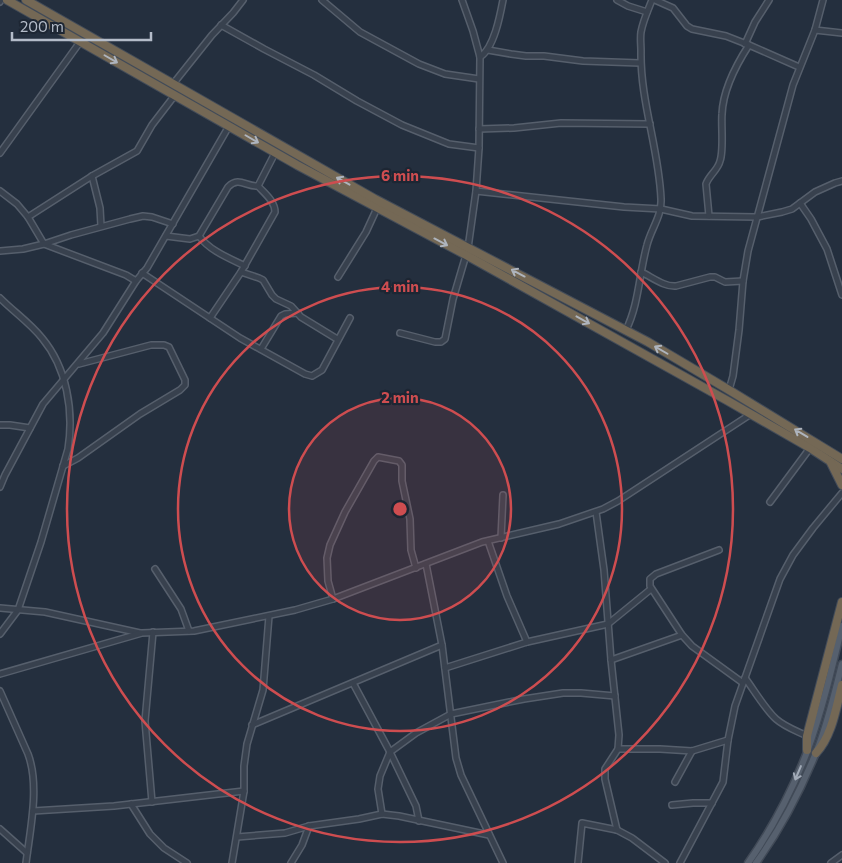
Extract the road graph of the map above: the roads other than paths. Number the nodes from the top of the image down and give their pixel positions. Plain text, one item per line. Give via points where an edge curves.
1 (8, 0) edge
2 (26, 0) edge
3 (243, 0) edge
4 (322, 0) edge
5 (462, 0) edge
6 (503, 0) edge
7 (617, 0) edge
8 (654, 0) edge
9 (769, 0) edge
10 (823, 0) edge
11 (647, 12) junction
12 (221, 25) junction
13 (815, 30) junction
14 (842, 33) edge
15 (80, 42) junction
16 (747, 44) junction
17 (488, 50) junction
18 (480, 57) junction
19 (640, 63) junction
20 (799, 67) junction
21 (479, 79) junction
22 (172, 84) junction
23 (175, 95) junction
24 (650, 124) junction
25 (229, 126) junction
26 (479, 129) junction
27 (479, 148) junction
28 (0, 153) edge
29 (275, 153) junction
30 (92, 176) junction
31 (842, 181) edge
32 (258, 186) junction
33 (0, 191) edge
34 (476, 191) junction
35 (800, 203) junction
36 (379, 205) junction
37 (661, 209) junction
38 (709, 216) junction
39 (28, 217) junction
40 (757, 217) junction
41 (173, 224) junction
42 (101, 226) junction
43 (166, 236) junction
44 (199, 236) junction
45 (44, 244) junction
46 (0, 251) edge
47 (467, 251) junction
48 (245, 266) junction
49 (241, 272) junction
50 (641, 272) junction
51 (142, 273) junction
52 (338, 277) dead end
53 (743, 280) junction
54 (136, 281) junction
55 (842, 295) edge
56 (0, 298) edge
57 (298, 313) junction
58 (210, 318) junction
59 (350, 318) dead end
60 (626, 330) junction
61 (400, 333) dead end
62 (337, 340) junction
63 (260, 349) junction
64 (77, 364) junction
65 (64, 380) junction
66 (729, 390) junction
67 (751, 414) junction
68 (0, 425) edge
69 (30, 428) junction
70 (810, 448) junction
71 (841, 459) edge
72 (830, 462) junction
73 (63, 466) junction
74 (842, 470) edge
75 (1, 480) edge
76 (842, 485) edge
77 (0, 487) edge
78 (842, 493) edge
79 (503, 495) dead end
80 (770, 502) dead end
81 (596, 512) junction
82 (501, 538) junction
83 (488, 541) junction
84 (719, 550) dead end
85 (426, 564) junction
86 (416, 568) junction
87 (155, 569) dead end
88 (651, 589) junction
89 (333, 599) junction
90 (842, 602) edge
91 (0, 608) edge
92 (18, 610) junction
93 (269, 616) junction
94 (608, 624) junction
95 (842, 626) edge
96 (153, 632) junction
97 (189, 632) junction
98 (142, 633) junction
99 (0, 634) edge
100 (682, 635) junction
101 (527, 642) junction
102 (442, 645) junction
103 (611, 660) junction
104 (842, 664) edge
105 (445, 668) junction
106 (0, 674) edge
107 (744, 681) junction
108 (353, 684) junction
109 (842, 685) edge
110 (0, 691) edge
111 (615, 696) junction
112 (839, 704) edge
113 (451, 714) junction
114 (252, 725) junction
115 (807, 736) junction
116 (728, 740) junction
117 (618, 749) junction
118 (807, 750) junction
119 (692, 751) junction
120 (390, 752) junction
121 (816, 753) junction
122 (675, 782) dead end
123 (244, 791) junction
124 (152, 802) junction
125 (712, 803) junction
126 (131, 804) junction
127 (672, 805) dead end
128 (33, 811) junction
129 (382, 814) junction
130 (419, 821) junction
131 (309, 826) junction
132 (0, 829) edge
133 (617, 830) junction
134 (489, 835) junction
135 (237, 837) junction
136 (27, 853) junction
137 (842, 855) edge
138 (26, 863) edge
139 (187, 863) edge
140 (232, 863) edge
141 (291, 863) edge
142 (503, 863) edge
143 (578, 863) edge
144 (665, 863) edge
145 (680, 863) edge
146 (748, 863) edge
147 (756, 863) edge
148 (831, 863) edge

1 - 15 highway
2 - 22 highway
3 - 12 street
4 - 21 street via 360,32 419,64 445,74
5 - 18 street
6 - 17 street
7 - 11 street
8 - 11 street
8 - 16 street via 672,8 692,29
9 - 16 street via 755,22
10 - 13 street
11 - 19 street via 641,33
12 - 22 street
12 - 27 street via 402,125 449,144
13 - 14 street
13 - 20 street
15 -> 23 highway
15 - 28 street
16 - 20 street
16 - 38 street via 722,111 721,159 706,184
17 - 18 street
17 - 19 street via 583,61
18 - 21 street
19 - 24 street
20 - 40 street
21 - 26 street
36 -> 22 highway
23 - 25 highway
23 - 30 street via 137,151
24 - 26 street via 561,123
24 - 37 street
25 -> 29 highway
25 - 41 street
26 - 27 street
27 - 34 street
29 - 32 street
29 - 36 highway
30 - 39 street
30 - 42 street
31 - 35 street via 815,192
32 - 44 street via 239,182 231,184
32 - 48 street via 272,201 275,212
33 - 39 street
34 - 37 street
34 - 47 street
35 - 40 street via 792,209
35 - 55 street via 827,249
36 - 47 highway
36 - 52 street
37 - 38 street
37 - 50 street via 647,244
38 - 40 street
39 - 45 street
40 - 53 street
41 - 42 street via 143,216
41 - 43 street
42 - 45 street
43 - 44 street via 190,239
43 - 51 street
44 - 48 street via 212,250
45 - 46 street
45 - 54 street
60 -> 47 highway
47 - 61 street via 445,339 435,342
47 -> 67 highway
48 - 49 street
49 - 57 street via 263,280 276,299
49 - 58 street
50 - 53 street via 671,286 710,277 725,282
50 - 60 street
51 - 54 street
51 - 58 street
53 - 66 street via 740,330
54 - 64 street via 103,333
56 - 65 street via 42,338 55,357
57 - 62 street
57 - 63 street via 281,316
58 - 63 street
59 - 62 street
66 -> 60 highway
62 - 63 street via 322,370 312,376
64 - 65 street
64 - 73 street via 164,345 169,347 185,385
65 - 69 street via 43,404
65 - 73 street via 70,404 70,436
71 -> 66 highway
67 - 70 highway
67 - 81 street
68 - 69 street
69 - 75 street
70 - 72 highway
70 - 80 street
72 - 74 highway
72 - 76 highway
73 - 92 street
75 - 77 street
78 - 107 street via 813,528 780,579
79 - 82 street
81 - 82 street
81 - 94 street
82 - 83 street
83 - 85 street
83 - 101 street
84 - 88 street via 656,574 650,579
85 - 86 street
85 - 102 street
86 - 89 street
86 - 89 street via 411,550 402,465 378,457 345,512 330,545 328,581
87 - 97 street via 181,609
88 - 94 street
88 - 100 street
89 - 93 street
90 - 115 highway
91 - 92 street
92 - 98 street via 45,612
92 - 99 street
93 - 97 street
93 - 114 street via 263,690
94 - 101 street
94 - 103 street
95 - 118 main road
96 - 97 street
96 - 98 street
96 - 124 street via 144,721
98 - 106 street
100 - 103 street
100 - 107 street via 692,646
101 - 105 street
102 - 105 street
102 - 108 street
103 - 111 street
104 - 121 main road
105 - 113 street
107 - 115 street via 777,720
107 - 116 street
108 - 114 street
108 - 120 street
109 - 112 highway
110 - 128 street via 31,763
111 - 113 street via 563,694
111 - 117 street
112 - 121 highway via 825,741
113 - 120 street
113 - 134 street via 460,775
114 - 123 street via 244,766
115 - 118 highway
116 - 119 street
116 - 125 street via 724,778
117 - 119 street
117 - 133 street via 605,769
118 -> 146 main road via 783,806
119 - 122 street
120 - 129 street via 378,789
120 - 130 street via 416,806
121 - 147 main road via 786,815
123 - 124 street
123 - 135 street
124 - 126 street
125 - 127 street
125 - 145 street
126 - 128 street
126 - 139 street via 150,834
128 - 136 street
129 - 130 street
129 - 131 street
130 - 134 street
131 - 135 street via 286,833
131 - 141 street
132 - 136 street
133 - 143 street via 582,823
133 - 144 street
134 - 142 street
135 - 140 street
136 - 138 street
137 - 148 street

